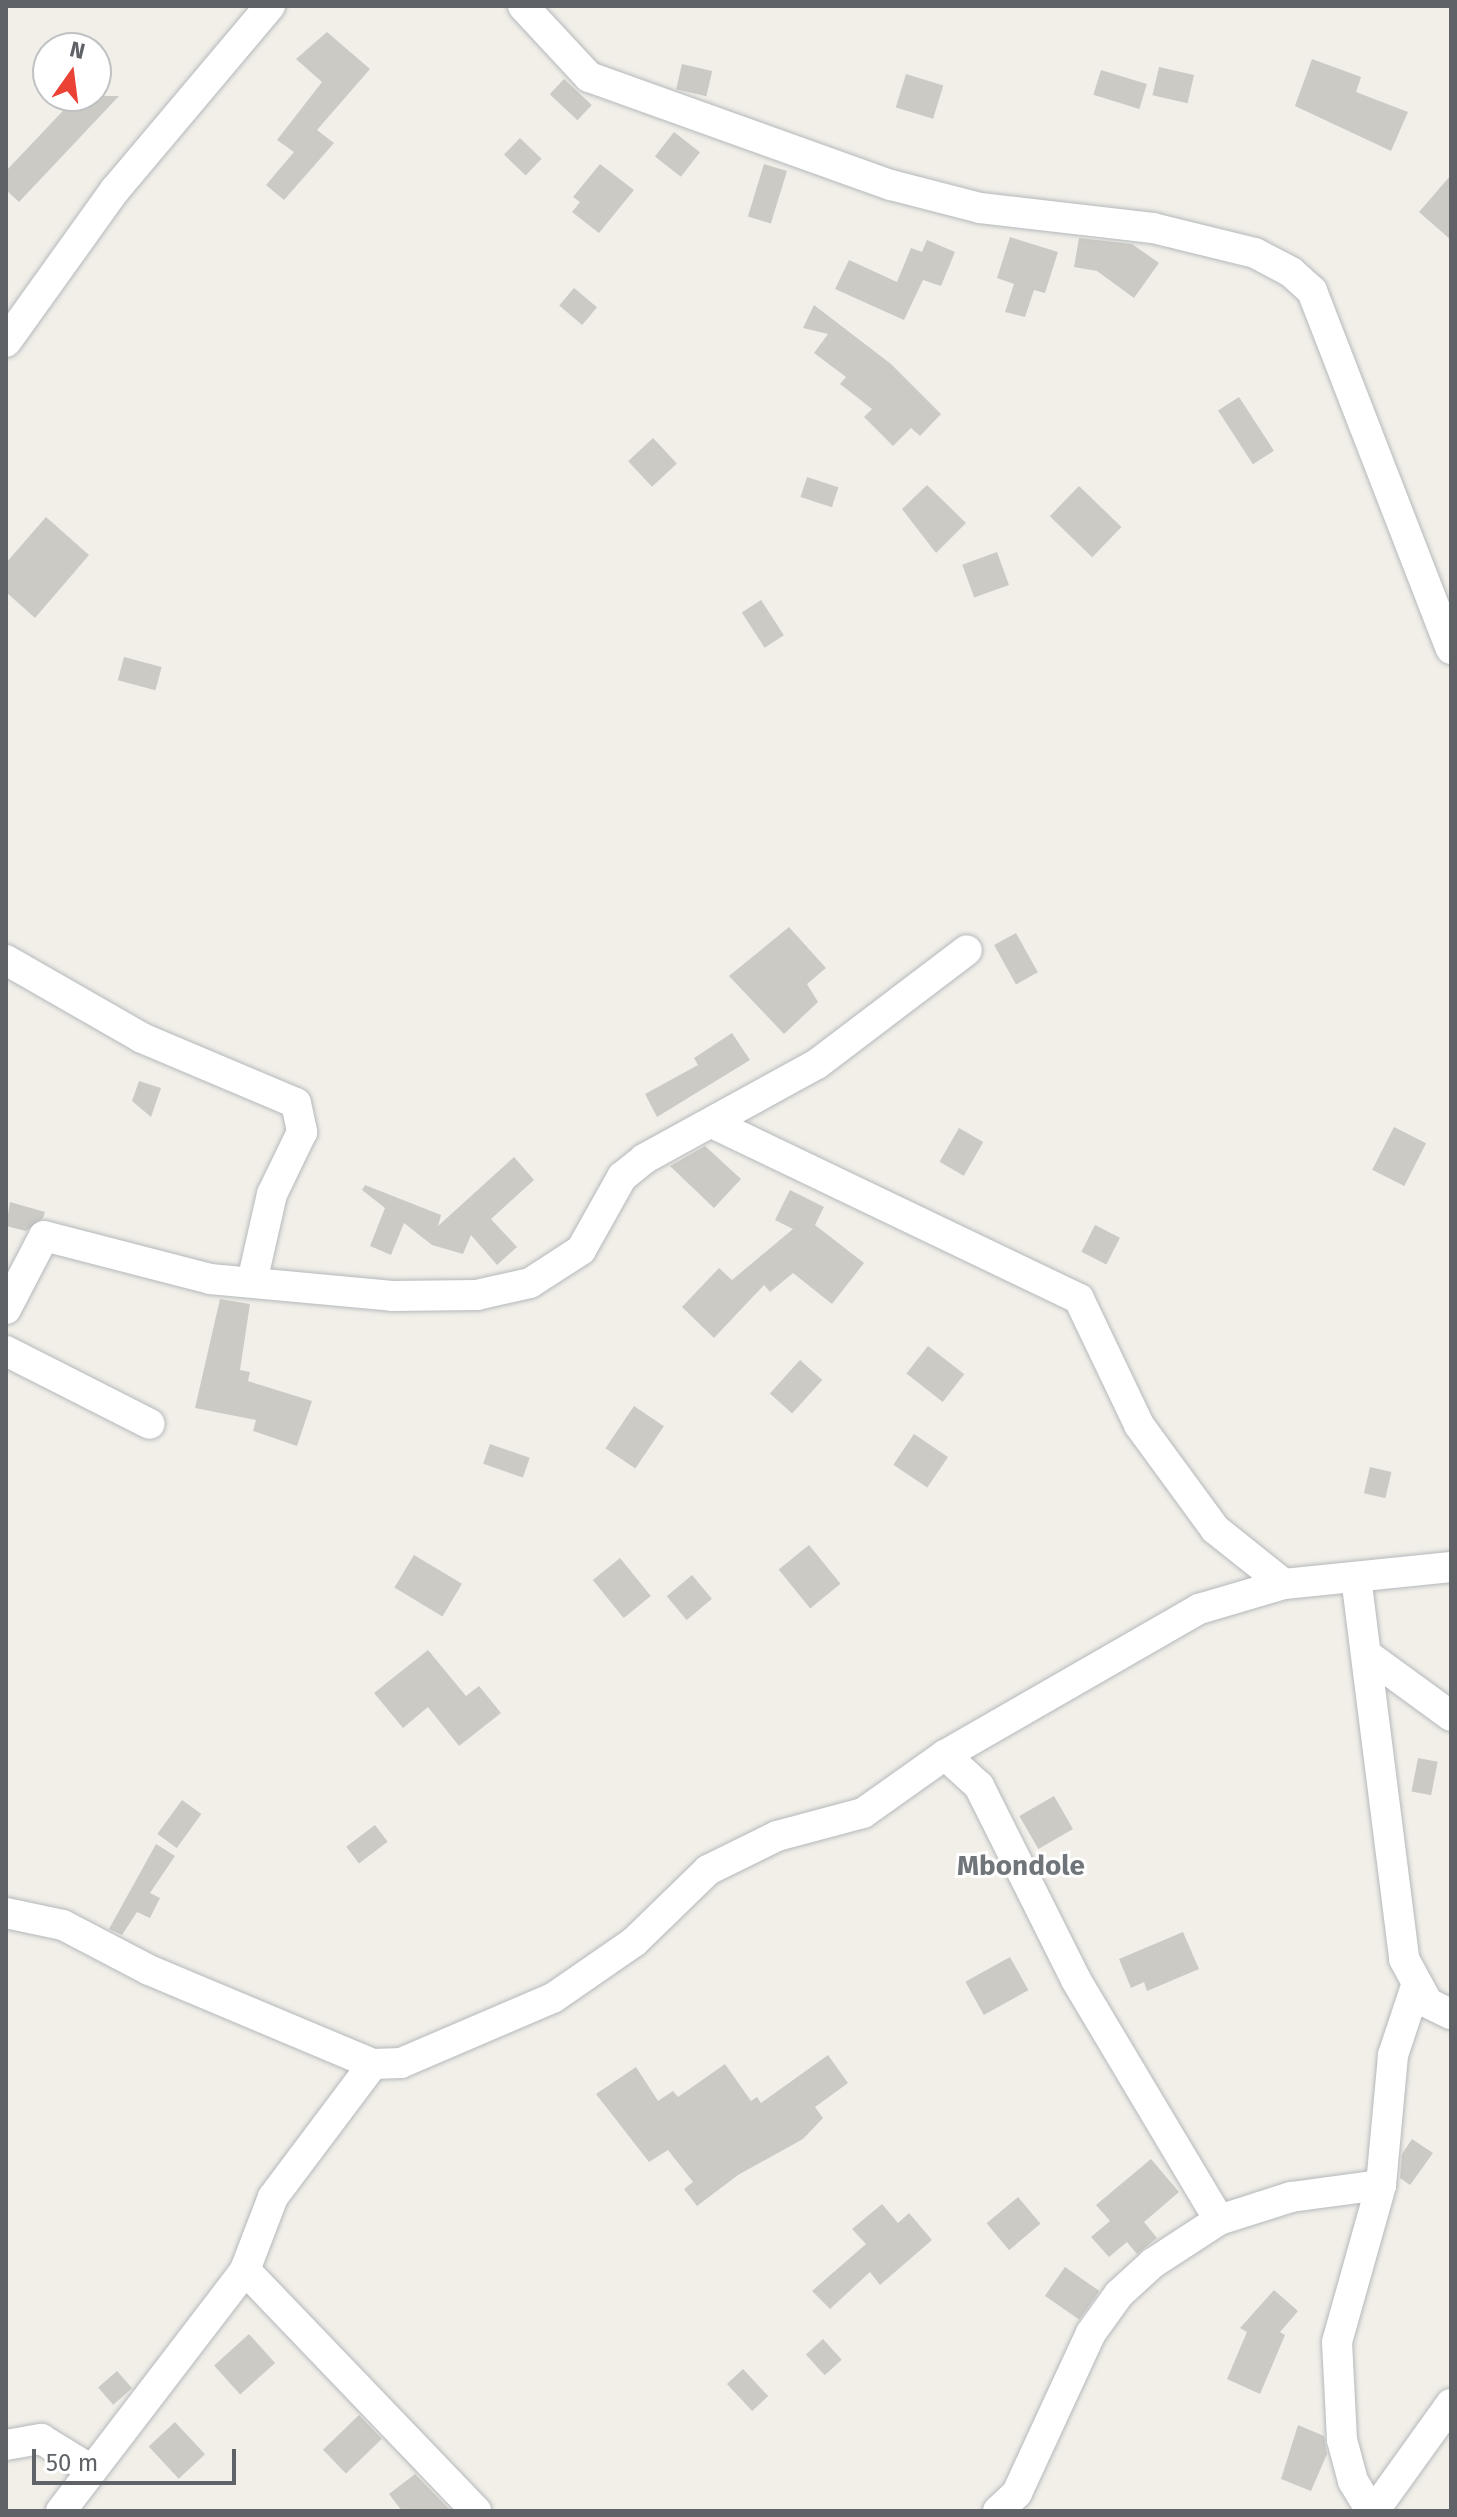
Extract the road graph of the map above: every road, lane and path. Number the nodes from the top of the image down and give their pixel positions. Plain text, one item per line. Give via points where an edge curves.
1 (270, 6) edge
2 (523, 6) edge
3 (6, 342) edge
4 (1451, 649) edge
5 (967, 950) dead end
6 (6, 960) edge
7 (712, 1123) junction
8 (252, 1282) junction
9 (6, 1309) edge
10 (6, 1351) edge
11 (150, 1424) dead end
12 (1451, 1567) edge
13 (1356, 1577) junction
14 (1284, 1584) junction
15 (1366, 1654) junction
16 (1451, 1716) edge
17 (945, 1755) junction
18 (6, 1913) edge
19 (1416, 1986) junction
20 (1451, 2014) edge
21 (373, 2064) junction
22 (1381, 2185) junction
23 (1219, 2220) junction
24 (245, 2270) junction
25 (1451, 2404) edge
26 (6, 2445) edge
27 (90, 2469) junction
28 (61, 2511) edge
29 (476, 2511) edge
30 (998, 2511) edge
31 (1373, 2511) edge

1 - 3 street via 115,190
2 - 4 street via 589,77 891,185 980,208 1153,228 1255,253 1291,272 1312,291
5 - 7 street via 817,1064
6 - 8 street via 142,1038 296,1103 302,1132 272,1194
7 - 8 street via 644,1159 622,1177 581,1250 507,1291 392,1296
7 - 14 street via 1079,1299 1139,1425 1215,1529
8 - 9 street via 182,1273 44,1236
10 - 11 street
12 - 13 street
13 - 14 street
13 - 15 street
14 - 17 street via 1199,1609
15 - 16 street
15 - 19 street via 1404,1959
17 - 21 street via 863,1813 777,1836 708,1870 634,1942 553,1998 436,2052
17 - 23 street via 979,1786 1076,1980
18 - 21 street via 63,1925 149,1970
19 - 20 street via 1428,2003
19 - 22 street via 1393,2055
21 - 24 street via 273,2197
22 - 23 street via 1291,2197
22 - 31 street via 1341,2318 1335,2391 1353,2481
23 - 30 street via 1119,2294 1091,2333 1017,2493
24 - 27 street
24 - 29 street
25 - 31 street
26 - 27 street via 41,2439
27 - 28 street

